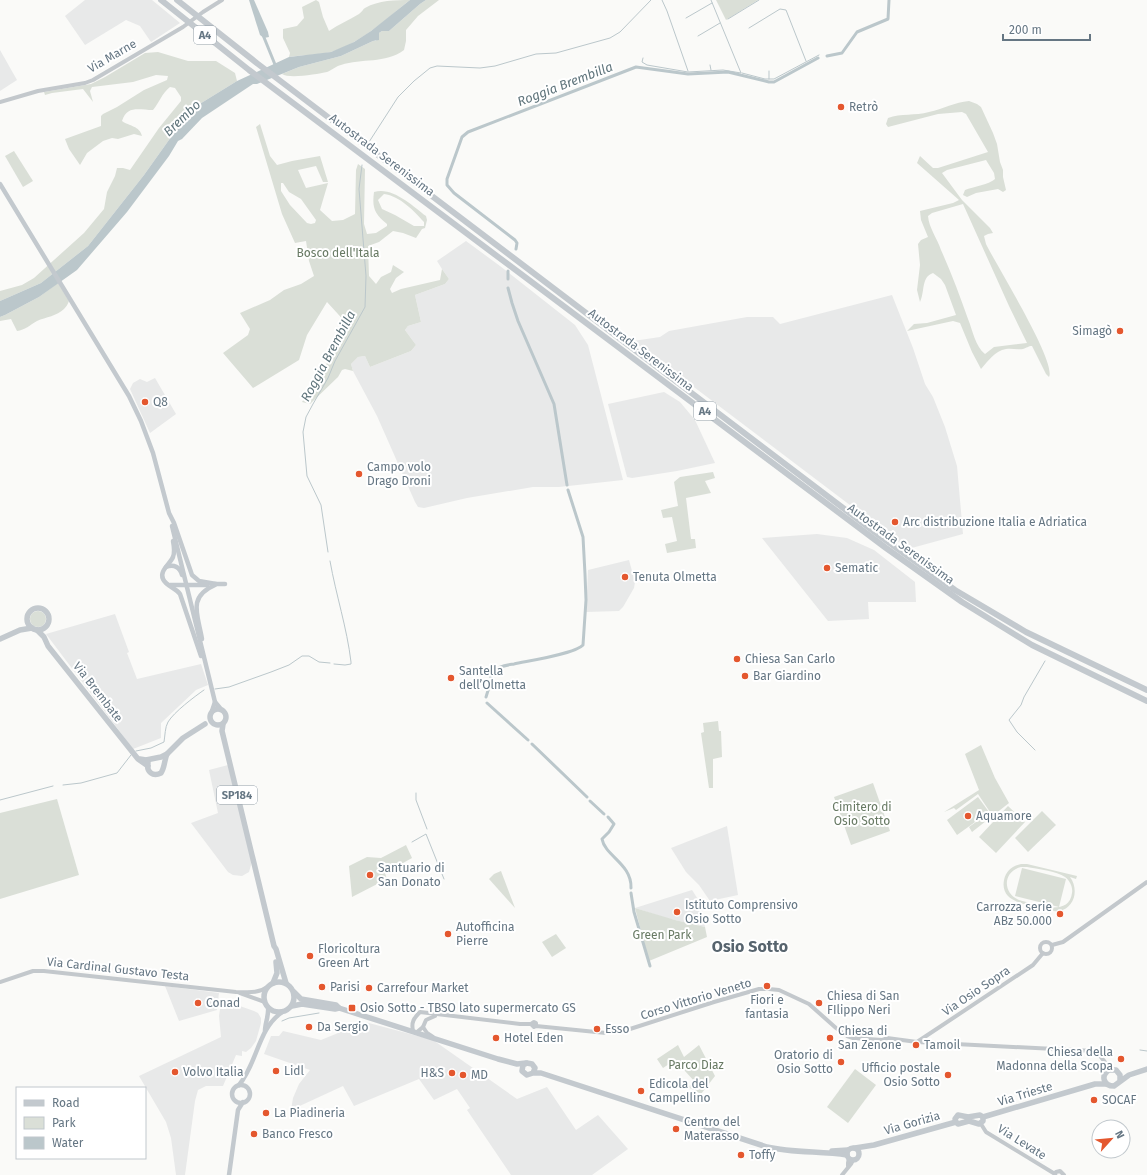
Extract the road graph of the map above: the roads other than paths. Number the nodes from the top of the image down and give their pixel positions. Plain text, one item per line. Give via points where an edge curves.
1 (161, 0) edge
2 (177, 0) edge
3 (222, 0) edge
4 (0, 102) edge
5 (0, 184) edge
6 (169, 513) junction
7 (170, 518) junction
8 (165, 568) junction
9 (184, 578) junction
10 (216, 584) junction
11 (225, 584) dead end
12 (169, 585) junction
13 (192, 585) junction
14 (198, 598) junction
15 (27, 621) junction
16 (45, 628) junction
17 (35, 629) junction
18 (20, 630) junction
19 (44, 637) junction
20 (0, 639) edge
21 (208, 673) junction
22 (1147, 690) edge
23 (1147, 701) edge
24 (215, 702) junction
25 (220, 708) junction
26 (212, 711) junction
27 (210, 718) junction
28 (205, 724) junction
29 (214, 724) junction
30 (223, 724) junction
31 (222, 731) junction
32 (167, 754) junction
33 (159, 758) junction
34 (138, 759) junction
35 (151, 760) junction
36 (164, 764) junction
37 (148, 766) junction
38 (1147, 882) edge
39 (1052, 945) junction
40 (274, 946) junction
41 (1043, 953) junction
42 (0, 982) edge
43 (273, 983) junction
44 (286, 984) junction
45 (268, 987) junction
46 (236, 992) junction
47 (294, 992) junction
48 (266, 1005) junction
49 (292, 1006) junction
50 (339, 1008) junction
51 (281, 1012) junction
52 (439, 1015) junction
53 (412, 1024) junction
54 (403, 1028) junction
55 (424, 1028) junction
56 (266, 1031) junction
57 (415, 1032) junction
58 (435, 1038) junction
59 (917, 1042) junction
60 (498, 1059) junction
61 (526, 1063) junction
62 (1105, 1064) junction
63 (533, 1065) junction
64 (1147, 1069) edge
65 (1112, 1070) junction
66 (522, 1072) junction
67 (533, 1073) junction
68 (541, 1073) junction
69 (1119, 1073) junction
70 (1104, 1075) junction
71 (1129, 1075) junction
72 (246, 1077) junction
73 (1120, 1081) junction
74 (1095, 1084) junction
75 (1106, 1084) junction
76 (239, 1085) junction
77 (247, 1088) junction
78 (235, 1101) junction
79 (243, 1102) junction
80 (238, 1110) junction
81 (983, 1118) junction
82 (956, 1122) junction
83 (981, 1124) junction
84 (874, 1146) junction
85 (855, 1148) junction
86 (859, 1154) junction
87 (849, 1156) junction
88 (229, 1175) edge
89 (842, 1175) edge
90 (1055, 1175) edge
91 (1064, 1175) edge

1 - 23 highway, Autostrada Serenissima / A4 via 249,70 962,602 1032,645
2 - 22 highway, Autostrada Serenissima / A4 via 880,536 955,590 1026,632
3 - 4 street, Via Marne via 183,27 93,80
5 - 6 main road, SP184 via 127,392 156,461
6 - 7 main road, SP184
6 - 10 main road via 192,576 199,581
7 - 8 main road via 174,552
7 - 9 main road, SP184
8 - 9 main road via 177,567
8 - 12 main road via 162,578
9 - 21 main road, SP184
10 - 11 main road
10 - 13 main road
10 - 14 main road via 205,590
12 - 13 main road
12 - 21 main road via 178,591 182,598
13 - 14 main road via 197,590
14 - 21 main road via 197,607
15 - 16 main road via 30,611 42,608 49,619
15 - 17 main road
15 - 18 main road
16 - 17 main road
16 - 19 main road
17 - 18 main road
17 - 19 main road, Via Brembate
18 - 20 main road
19 - 34 main road, Via Brembate via 48,646
21 - 24 main road, SP184
24 - 25 main road, SP184
24 - 26 main road
25 - 26 main road
25 - 30 main road, SP184 via 226,715
26 - 27 main road
27 - 28 main road
27 - 29 main road
28 - 29 main road
28 - 32 main road via 183,738
29 - 30 main road
29 - 31 main road
30 - 31 main road, SP184
31 - 40 main road, SP184
32 - 33 main road
32 - 36 main road
33 - 35 main road
33 - 36 main road
34 - 35 main road
34 - 37 main road, Via Brembate
35 - 37 main road
36 - 37 main road via 164,769 158,775 150,773
38 - 39 street via 1063,942
39 - 41 street via 1050,952
39 - 41 street via 1048,942 1042,943 1040,948
40 - 43 main road, SP184 via 277,973
40 - 44 main road, SP184
41 - 59 street, Via Osio Sopra via 1033,965
42 - 46 street, Via Cardinal Gustavo Testa via 33,971 44,971
43 - 44 main road
43 - 45 main road
44 - 47 main road
45 - 46 street, Via Cardinal Gustavo Testa via 256,992
45 - 48 main road via 264,994
46 - 48 street, Via Cardinal Gustavo Testa
47 - 49 main road
47 - 50 main road via 302,999 336,1005
48 - 51 main road via 272,1011
48 - 56 main road
49 - 50 main road via 302,1004
49 - 51 main road
50 - 54 main road
51 - 56 main road
52 - 53 street, Corso Vittorio Veneto via 420,1012 414,1017
52 - 55 street via 426,1020
52 - 59 street, Corso Vittorio Veneto via 613,1032 759,990 775,989 809,1004 847,1036
53 - 54 street
53 - 57 street
54 - 57 main road
55 - 57 street
55 - 58 street
56 - 72 main road
57 - 58 main road
58 - 60 main road
59 - 62 street via 1094,1050
60 - 61 main road via 517,1064
60 - 66 main road
61 - 63 main road
61 - 66 main road
62 - 65 street
62 - 70 street
63 - 67 main road
63 - 68 main road
64 - 71 main road
65 - 69 main road
65 - 70 main road via 1108,1070
66 - 67 main road via 527,1075
67 - 68 main road
68 - 87 main road, Via Gorizia via 775,1149
69 - 71 main road
69 - 73 main road
70 - 74 main road
70 - 75 main road
71 - 73 main road
72 - 76 main road
72 - 77 main road
73 - 75 main road via 1114,1086
74 - 75 main road
74 - 81 main road, Via Trieste
76 - 77 main road
76 - 78 main road via 232,1091
77 - 79 main road via 249,1096
78 - 79 main road
78 - 80 main road
79 - 80 main road
80 - 88 main road
81 - 82 main road via 980,1115 959,1115 955,1117
81 - 83 main road
82 - 83 main road via 960,1125 969,1121
82 - 84 main road, Via Gorizia
83 - 90 street, Via Levate via 986,1132
84 - 85 main road, Via Gorizia
84 - 86 main road, Via Gorizia
85 - 86 main road
85 - 87 main road, Via Gorizia via 852,1148
86 - 87 main road, Via Gorizia via 857,1158
87 - 89 street via 848,1166
90 - 91 street via 1060,1171

